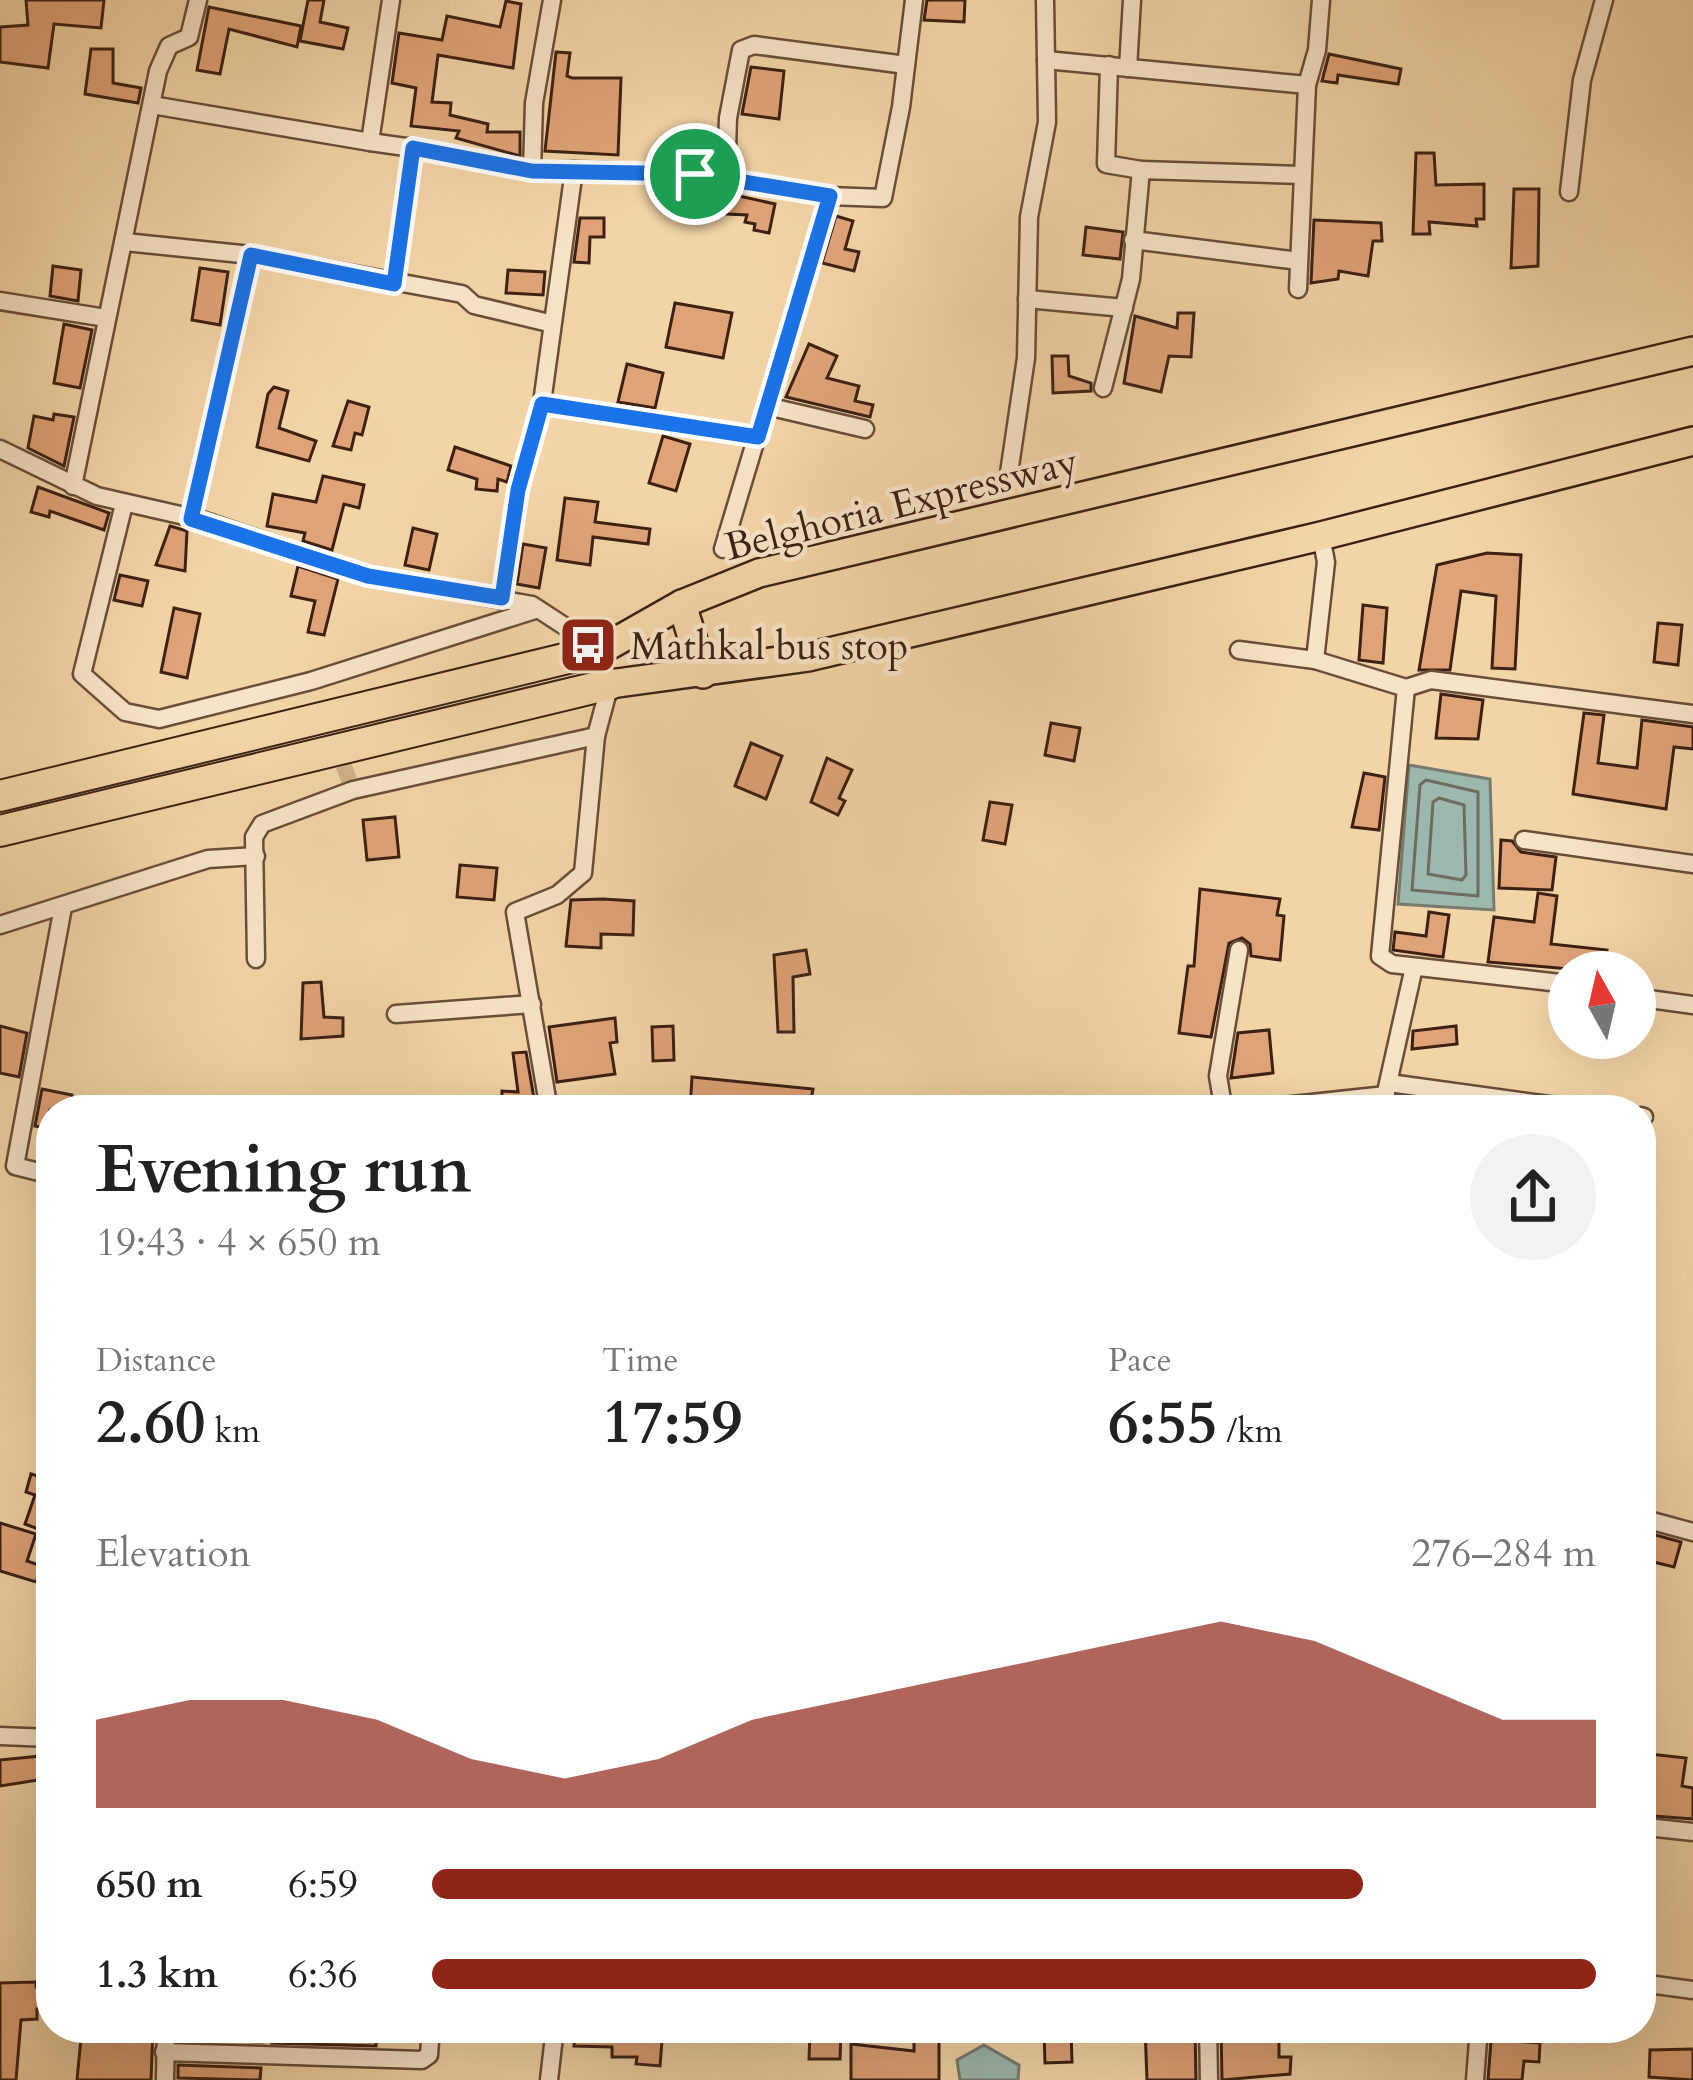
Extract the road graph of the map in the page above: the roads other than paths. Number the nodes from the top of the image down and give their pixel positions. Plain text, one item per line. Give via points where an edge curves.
1 (198, 0) edge
2 (391, 0) edge
3 (552, 0) edge
4 (914, 0) edge
5 (1045, 0) edge
6 (1132, 0) edge
7 (1321, 0) edge
8 (1604, 0) edge
9 (1046, 60) junction
10 (906, 65) junction
11 (1119, 67) junction
12 (1307, 86) junction
13 (152, 105) junction
14 (370, 142) junction
15 (413, 148) junction
16 (574, 170) junction
17 (1142, 170) junction
18 (532, 171) junction
19 (1301, 175) junction
20 (726, 179) junction
21 (1569, 192) dead end
22 (830, 196) junction
23 (1133, 240) junction
24 (125, 242) junction
25 (251, 255) junction
26 (1299, 261) junction
27 (394, 284) junction
28 (1298, 289) dead end
29 (1027, 299) junction
30 (0, 301) edge
31 (1124, 308) junction
32 (106, 318) junction
33 (549, 323) junction
34 (1693, 349) edge
35 (1693, 362) edge
36 (1103, 388) dead end
37 (542, 404) junction
38 (767, 406) junction
39 (865, 429) dead end
40 (758, 437) junction
41 (1693, 440) edge
42 (0, 449) edge
43 (1009, 472) dead end
44 (73, 487) junction
45 (124, 504) junction
46 (191, 519) junction
47 (1321, 536) junction
48 (723, 549) dead end
49 (502, 598) junction
50 (682, 604) junction
51 (538, 609) junction
52 (601, 650) junction
53 (1239, 650) dead end
54 (1315, 661) junction
55 (703, 674) junction
56 (610, 684) junction
57 (1406, 688) junction
58 (1693, 714) edge
59 (596, 736) junction
60 (0, 796) edge
61 (0, 831) edge
62 (1524, 840) dead end
63 (256, 856) junction
64 (1693, 864) edge
65 (63, 907) junction
66 (0, 925) edge
67 (1239, 950) dead end
68 (256, 959) dead end
69 (1414, 967) junction
70 (1548, 982) edge
71 (1656, 1000) edge
72 (532, 1004) junction
73 (1693, 1005) edge
74 (396, 1014) dead end
75 (547, 1095) edge
76 (1221, 1095) edge
77 (1386, 1095) edge
78 (36, 1171) edge
79 (1656, 1522) edge
80 (1693, 1532) edge
81 (0, 1736) edge
82 (36, 1737) edge
83 (1656, 1828) dead end
84 (1693, 1832) edge
85 (1656, 1985) edge
86 (1693, 1990) edge
87 (165, 2043) edge
88 (429, 2043) edge
89 (553, 2043) edge
90 (1208, 2043) edge
91 (1478, 2043) edge
92 (164, 2052) junction
93 (164, 2080) edge
94 (549, 2080) edge
95 (1209, 2080) edge
96 (1475, 2080) edge

1 - 13 street via 189,37 169,46
2 - 14 street
3 - 18 street
4 - 10 street
5 - 9 street
6 - 11 street
7 - 12 street
8 - 21 street via 1582,80
9 - 11 street
9 - 29 street
10 - 20 street via 754,45 741,50
10 - 22 street via 883,198
11 - 12 street
11 - 17 street via 1106,164
12 - 19 street
13 - 14 street
13 - 24 street
14 - 15 street
15 - 18 street
15 - 27 street
16 - 18 street
16 - 20 street
16 - 33 street
17 - 19 street
17 - 23 street
19 - 26 street
20 - 22 street
22 - 38 street
23 - 26 street
23 - 31 street
24 - 25 street
24 - 32 street
25 - 27 street
25 - 46 street
26 - 28 street
27 - 33 street via 462,294 474,305
29 - 31 street
29 - 43 street
30 - 32 street
31 - 36 street
32 - 44 street
33 - 37 street
34 - 35 highway
34 - 50 highway, Belghoria Expressway via 759,573
37 - 40 street
37 - 49 street via 518,490
38 - 39 street
38 - 40 street
40 - 48 street
41 - 47 highway
42 - 44 street
44 - 45 street
45 - 46 street
45 - 51 street via 82,674 125,712 160,719
46 - 49 street via 368,576
47 - 54 street via 1326,562
47 - 55 highway
49 - 51 street
50 - 52 highway, Belghoria Expressway
50 - 55 highway
51 - 52 street
52 - 60 highway, Belghoria Expressway
53 - 54 street
54 - 57 street
55 - 56 highway
56 - 59 street
56 - 61 highway
57 - 58 street via 1431,680
57 - 69 street via 1380,956
59 - 63 street via 353,790 262,824
59 - 72 street via 583,873 557,895 515,912
62 - 64 street
63 - 65 street via 208,860
63 - 68 street
65 - 66 street
65 - 78 street via 15,1166
67 - 76 street
69 - 70 street
69 - 77 street
71 - 73 street
72 - 74 street
72 - 75 street
79 - 80 street
81 - 82 street
83 - 84 street
85 - 86 street
87 - 92 street
88 - 92 street via 422,2060
89 - 94 street
90 - 95 street
91 - 96 street
92 - 93 street

